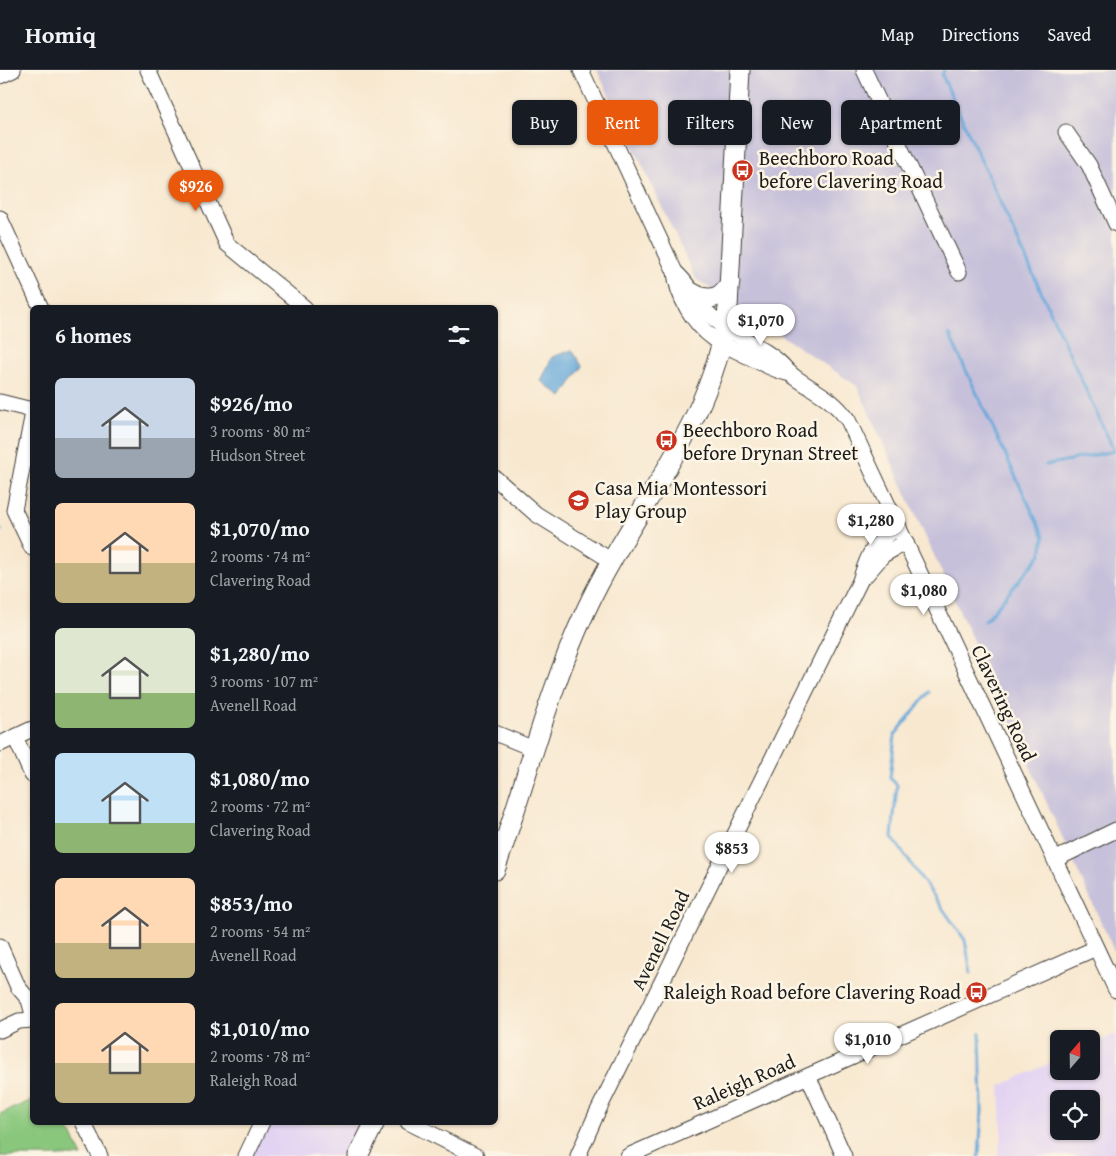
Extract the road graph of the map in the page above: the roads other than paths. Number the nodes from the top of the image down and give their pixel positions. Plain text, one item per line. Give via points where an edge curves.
1 (13, 70) edge
2 (148, 70) edge
3 (581, 70) edge
4 (740, 70) edge
5 (864, 70) edge
6 (0, 76) edge
7 (1066, 132) dead end
8 (0, 218) edge
9 (1116, 224) edge
10 (674, 272) junction
11 (959, 272) dead end
12 (730, 282) junction
13 (691, 292) junction
14 (40, 305) edge
15 (301, 305) edge
16 (724, 335) junction
17 (0, 402) edge
18 (30, 410) edge
19 (30, 428) edge
20 (498, 481) edge
21 (899, 527) junction
22 (906, 542) junction
23 (30, 544) edge
24 (612, 561) junction
25 (860, 581) junction
26 (30, 730) edge
27 (498, 733) edge
28 (15, 737) junction
29 (0, 744) edge
30 (534, 749) junction
31 (30, 771) edge
32 (1116, 830) edge
33 (1056, 859) junction
34 (498, 861) edge
35 (0, 946) edge
36 (1096, 948) junction
37 (1116, 990) edge
38 (30, 1004) edge
39 (30, 1020) edge
40 (0, 1030) edge
41 (808, 1076) junction
42 (84, 1125) edge
43 (261, 1125) edge
44 (371, 1125) edge
45 (414, 1125) edge
46 (100, 1156) edge
47 (246, 1156) edge
48 (358, 1156) edge
49 (476, 1156) edge
50 (578, 1156) edge
51 (628, 1156) edge
52 (844, 1156) edge

1 - 6 street
2 - 15 street via 227,244
3 - 10 street
4 - 12 main road
5 - 11 street
7 - 9 street via 1089,165
8 - 14 street
10 - 13 street via 683,278
10 - 16 street via 691,316 712,338
12 - 13 main road via 716,298 699,297
12 - 16 main road
13 - 16 street
16 - 21 street, Clavering Road via 779,361 791,374 821,393 842,412
16 - 24 main road via 712,379 677,452
17 - 18 street
19 - 23 street via 14,510
20 - 24 street via 536,514
21 - 22 street, Clavering Road
21 - 25 street, Avenell Road via 874,546
22 - 25 street, Avenell Road via 883,555
22 - 33 street, Clavering Road
24 - 30 main road via 571,643
25 - 50 street, Avenell Road
26 - 28 street
27 - 30 street
28 - 29 street
28 - 31 street
30 - 34 main road
32 - 33 street
33 - 36 street, Clavering Road
35 - 38 street via 18,987
36 - 37 street, Clavering Road
36 - 41 street, Raleigh Road
39 - 40 street via 18,1021
41 - 51 street, Raleigh Road
41 - 52 street
42 - 46 street
43 - 47 street
44 - 48 main road
45 - 49 street

